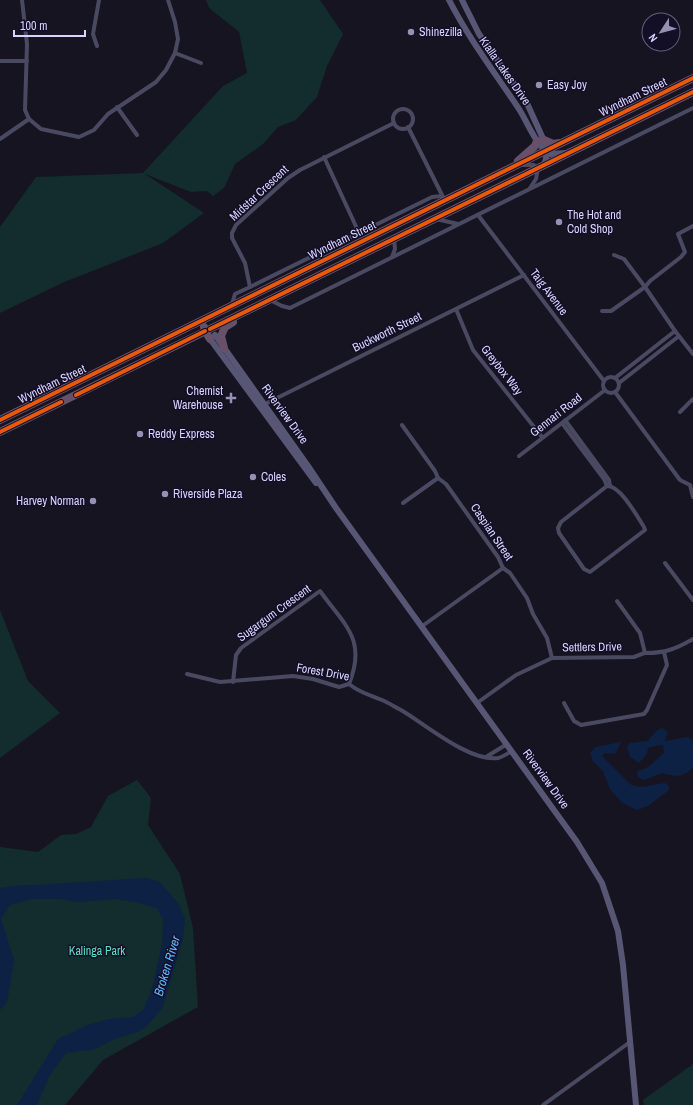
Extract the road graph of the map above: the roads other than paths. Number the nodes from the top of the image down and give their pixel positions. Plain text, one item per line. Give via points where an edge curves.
1 (22, 0) edge
2 (99, 0) edge
3 (168, 0) edge
4 (449, 0) edge
5 (462, 0) edge
6 (479, 34) junction
7 (97, 46) dead end
8 (175, 53) junction
9 (484, 59) junction
10 (0, 61) edge
11 (27, 61) junction
12 (201, 63) dead end
13 (693, 78) edge
14 (684, 83) junction
15 (693, 83) edge
16 (693, 92) edge
17 (528, 105) junction
18 (117, 107) junction
19 (693, 108) edge
20 (520, 111) junction
21 (29, 119) junction
22 (394, 123) junction
23 (408, 127) junction
24 (137, 135) dead end
25 (577, 136) junction
26 (0, 139) edge
27 (540, 140) junction
28 (592, 141) junction
29 (563, 143) junction
30 (546, 152) junction
31 (571, 152) junction
32 (324, 157) junction
33 (517, 165) junction
34 (541, 166) junction
35 (508, 170) junction
36 (530, 189) junction
37 (443, 199) junction
38 (478, 215) junction
39 (435, 218) junction
40 (459, 224) junction
41 (396, 225) junction
42 (693, 226) edge
43 (386, 230) junction
44 (359, 233) junction
45 (404, 234) junction
46 (394, 238) junction
47 (614, 255) dead end
48 (392, 257) junction
49 (524, 275) junction
50 (250, 286) junction
51 (645, 287) junction
52 (269, 300) junction
53 (231, 306) junction
54 (456, 309) junction
55 (602, 311) dead end
56 (212, 316) junction
57 (675, 331) junction
58 (209, 332) junction
59 (679, 336) junction
60 (224, 348) junction
61 (693, 354) edge
62 (131, 356) junction
63 (615, 378) junction
64 (604, 381) junction
65 (618, 383) junction
66 (605, 390) junction
67 (615, 392) junction
68 (45, 399) junction
69 (693, 399) edge
70 (62, 402) junction
71 (262, 406) junction
72 (680, 412) dead end
73 (0, 420) edge
74 (563, 421) junction
75 (402, 426) dead end
76 (1, 431) edge
77 (542, 437) junction
78 (519, 456) dead end
79 (438, 478) junction
80 (691, 484) edge
81 (608, 486) junction
82 (693, 497) edge
83 (403, 503) dead end
84 (665, 563) dead end
85 (503, 568) junction
86 (693, 600) edge
87 (617, 601) dead end
88 (422, 627) junction
89 (693, 639) edge
90 (664, 652) junction
91 (645, 653) junction
92 (552, 658) junction
93 (187, 674) dead end
94 (233, 682) junction
95 (350, 684) junction
96 (477, 703) junction
97 (564, 703) dead end
98 (507, 744) junction
99 (512, 751) junction
100 (486, 757) junction
101 (630, 1042) junction
102 (543, 1105) edge
103 (636, 1105) edge

1 - 11 street
2 - 7 street via 93,34
3 - 8 street via 178,39
4 - 9 street, Kialla Lakes Drive
5 - 6 street, Kialla Lakes Drive
6 - 9 street via 473,40
6 - 17 street, Kialla Lakes Drive
8 - 12 street
8 - 18 street via 156,82
9 - 20 street, Kialla Lakes Drive
10 - 11 street
11 - 21 street via 24,101
13 - 14 highway, Wyndham Street
14 - 15 highway
14 - 25 highway, Wyndham Street
16 - 28 highway, Wyndham Street
17 - 20 street
17 - 27 street, Kialla Lakes Drive
18 - 21 street via 94,130 79,137 41,129
18 - 24 street
19 - 36 street
20 - 27 street, Kialla Lakes Drive
21 - 26 street
22 - 23 street via 401,128
22 - 23 street via 395,113 406,109 413,117
22 - 32 street, Midstar Crescent
23 - 37 street
25 - 28 highway
25 - 29 highway, Wyndham Street
27 - 29 highway via 554,144
27 - 30 street, Kialla Lakes Drive
27 - 35 highway
28 - 31 highway, Wyndham Street
29 - 30 highway, Wyndham Street
30 - 31 street
30 - 33 highway, Wyndham Street
30 - 34 street via 546,159
31 - 34 highway, Wyndham Street
32 - 44 street
32 - 50 street, Midstar Crescent via 288,178 236,225 232,238 245,263
33 - 34 street
33 - 35 highway, Wyndham Street
34 - 36 street
34 - 39 highway, Wyndham Street
35 - 37 highway, Wyndham Street
36 - 38 street
37 - 41 highway, Wyndham Street
37 - 44 street via 432,197
38 - 40 street
38 - 49 street, Taig Avenue
39 - 40 street
39 - 45 highway, Wyndham Street
40 - 48 street
41 - 43 highway, Wyndham Street
41 - 45 highway
42 - 51 street via 678,234 684,252 682,257 650,280
43 - 46 highway
43 - 53 highway, Wyndham Street
44 - 50 street
45 - 46 highway, Wyndham Street
46 - 48 street via 396,249
46 - 52 highway, Wyndham Street
47 - 51 street via 624,259
48 - 52 street via 290,308
49 - 54 street, Buckworth Street
49 - 64 street, Taig Avenue
50 - 53 street via 235,294
51 - 55 street via 611,311
51 - 57 street
52 - 58 highway, Wyndham Street
52 - 60 highway via 225,328 221,336
53 - 56 highway, Wyndham Street
54 - 71 street, Buckworth Street
54 - 77 street, Greybox Way via 473,350
56 - 58 highway via 206,320
56 - 62 highway, Wyndham Street
57 - 59 street
57 - 63 street
58 - 60 street, Riverview Drive
58 - 62 highway
58 - 70 highway, Wyndham Street
58 - 71 street, Riverview Drive
59 - 61 street
59 - 65 street
60 - 71 street, Riverview Drive
62 - 68 highway, Wyndham Street
63 - 64 street via 608,377
63 - 65 street
64 - 66 street
65 - 67 street
66 - 67 street
66 - 74 street, Gennari Road
67 - 80 street via 680,480
68 - 70 highway
68 - 73 highway, Wyndham Street
69 - 72 street
70 - 76 highway, Wyndham Street
71 - 88 street, Riverview Drive via 304,470 336,508
74 - 77 street, Gennari Road
74 - 81 street via 609,480
75 - 79 street, Caspian Street
77 - 78 street, Gennari Road
79 - 83 street
79 - 85 street, Caspian Street via 446,484 498,557
80 - 82 street
81 - 81 street via 619,492 645,530 590,572 584,569 559,533 558,526
84 - 86 street
85 - 88 street
85 - 92 street, Caspian Street via 510,573 527,598 547,638
87 - 91 street via 640,633
88 - 96 street, Riverview Drive
89 - 90 street, Settlers Drive
90 - 91 street, Settlers Drive
90 - 97 street via 667,665 644,714 581,725 574,721
91 - 92 street, Settlers Drive via 634,657
92 - 96 street, Settlers Drive via 516,675
93 - 94 street, Forest Drive via 220,682
94 - 95 street, Forest Drive via 293,676 313,678 339,687
94 - 95 street, Sugargum Crescent via 236,655 241,648 320,591 354,639 356,660
95 - 100 street, Forest Drive via 358,691 404,712 441,737
96 - 98 street, Riverview Drive
98 - 99 street, Riverview Drive
98 - 100 street
99 - 100 street via 499,758
99 - 101 street, Riverview Drive via 586,854 607,897 621,947
101 - 102 street
101 - 103 street, Riverview Drive

